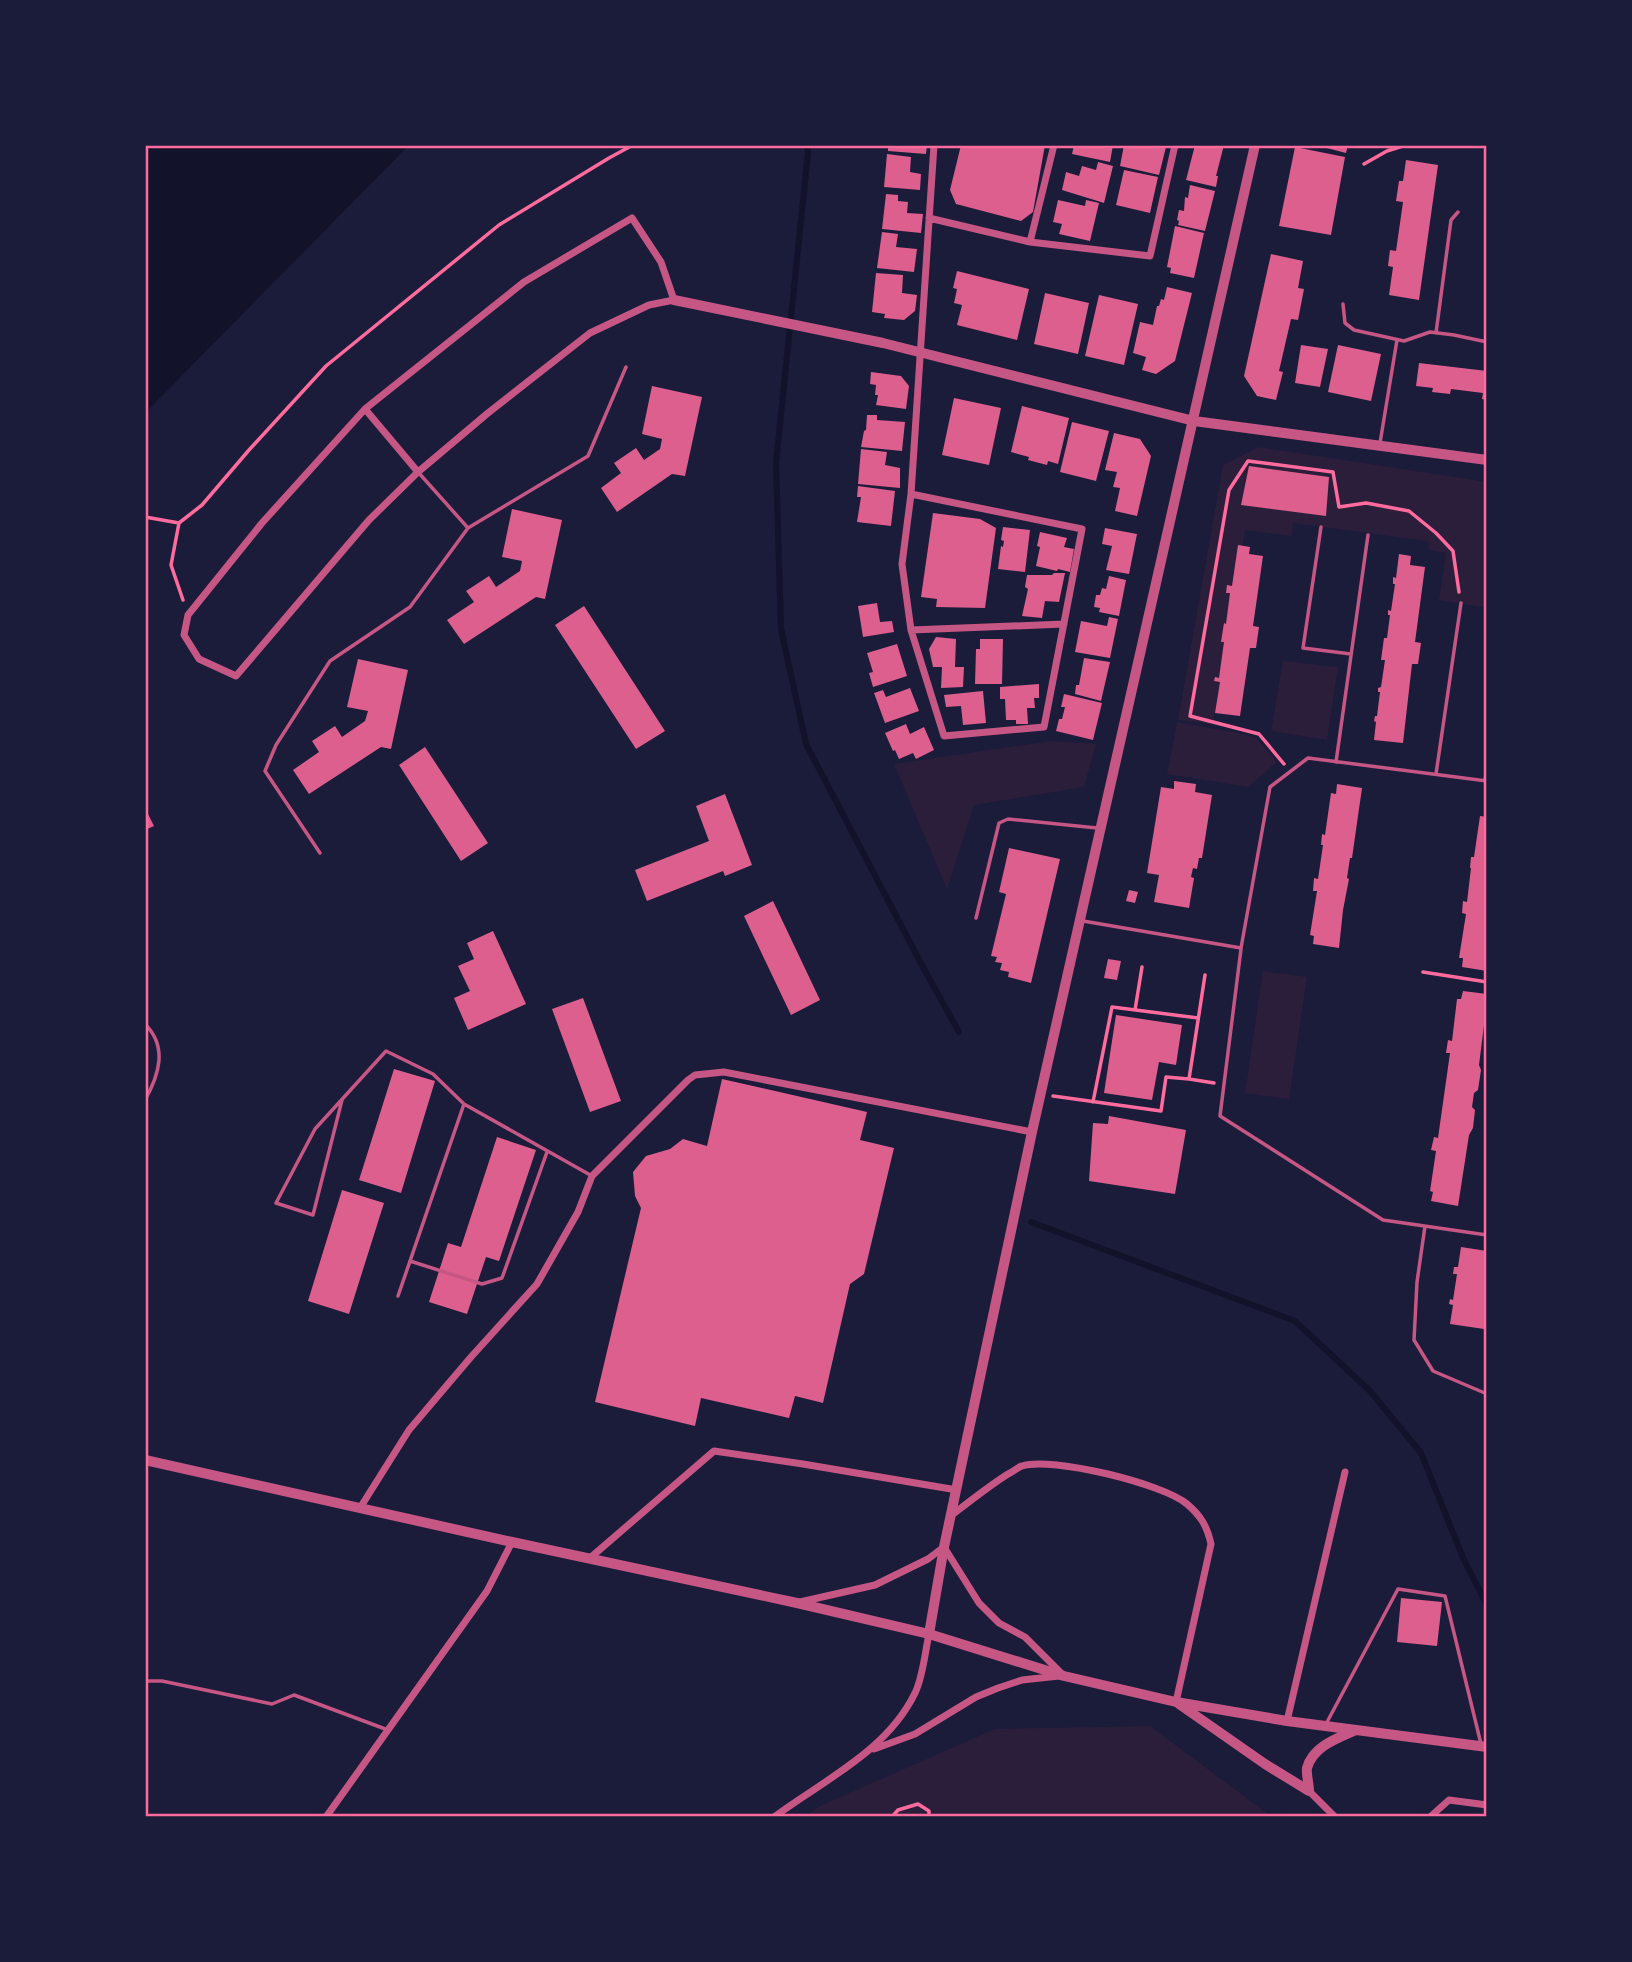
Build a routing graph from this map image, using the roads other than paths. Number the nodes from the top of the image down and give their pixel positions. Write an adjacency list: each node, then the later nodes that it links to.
1 (934, 145): 6 (street)
2 (1054, 145): 7 (street)
3 (1175, 145): 7 (street)
4 (1255, 145): 16 (street)
5 (1458, 212): 10 (lane)
6 (929, 218): 7 (street); 13 (street)
7 (1030, 242)
8 (674, 300): 13 (street); 15 (street); 19 (street)
9 (1343, 304): 11 (lane)
10 (1436, 333): 11 (lane); 12 (lane)
11 (1397, 340): 17 (lane)
12 (1487, 342)
13 (919, 352): 16 (street); 20 (street)
14 (626, 367): 22 (lane)
15 (365, 409): 19 (street); 19 (street)
16 (1194, 421): 17 (street); 32 (street)
17 (1379, 445): 18 (street)
18 (1487, 460)
19 (418, 472): 22 (lane)
20 (911, 494): 25 (street); 26 (street)
21 (1321, 527): 27 (lane)
22 (468, 528): 33 (lane)
23 (1368, 535): 27 (lane)
24 (1461, 603): 30 (lane)
25 (1064, 624): 26 (street); 26 (street)
26 (911, 630)
27 (1352, 654): 28 (lane)
28 (1336, 762): 30 (lane); 36 (lane)
29 (1487, 767): 31 (lane)
30 (1436, 775): 31 (lane)
31 (1486, 781)
32 (1101, 829): 34 (lane); 35 (street)
33 (320, 853)
34 (976, 918)
35 (1081, 920): 36 (lane); 41 (street)
36 (1241, 948): 44 (lane)
37 (145, 1024): 38 (lane)
38 (145, 1100)
39 (342, 1100): 39 (lane); 40 (lane)
40 (464, 1104): 42 (lane); 46 (lane)
41 (1032, 1132): 43 (street); 51 (street)
42 (547, 1152): 43 (lane); 46 (lane)
43 (592, 1176): 52 (street)
44 (1425, 1226): 45 (lane); 48 (lane)
45 (1487, 1235)
46 (410, 1261): 47 (lane)
47 (398, 1296)
48 (1487, 1394)
49 (145, 1460): 52 (street)
50 (1345, 1472): 62 (street)
51 (957, 1490): 53 (street); 56 (street)
52 (360, 1508): 54 (street)
53 (952, 1515): 55 (street); 61 (street)
54 (512, 1542): 56 (street); 64 (street)
55 (944, 1547): 57 (street); 58 (street); 59 (street)
56 (590, 1558): 57 (street)
57 (797, 1603): 58 (street)
58 (929, 1634): 59 (street); 67 (street)
59 (1064, 1676): 61 (street); 67 (street)
60 (145, 1681): 64 (lane)
61 (1176, 1702): 62 (street); 68 (street)
62 (1287, 1721): 63 (street)
63 (1324, 1726): 65 (street); 66 (lane)
64 (388, 1730): 70 (street)
65 (1357, 1730): 66 (street); 68 (street)
66 (1484, 1746)
67 (870, 1750): 71 (street)
68 (1309, 1791): 72 (street)
69 (1487, 1805): 73 (street)
70 (326, 1817)
71 (774, 1817)
72 (1335, 1817)
73 (1430, 1817)

